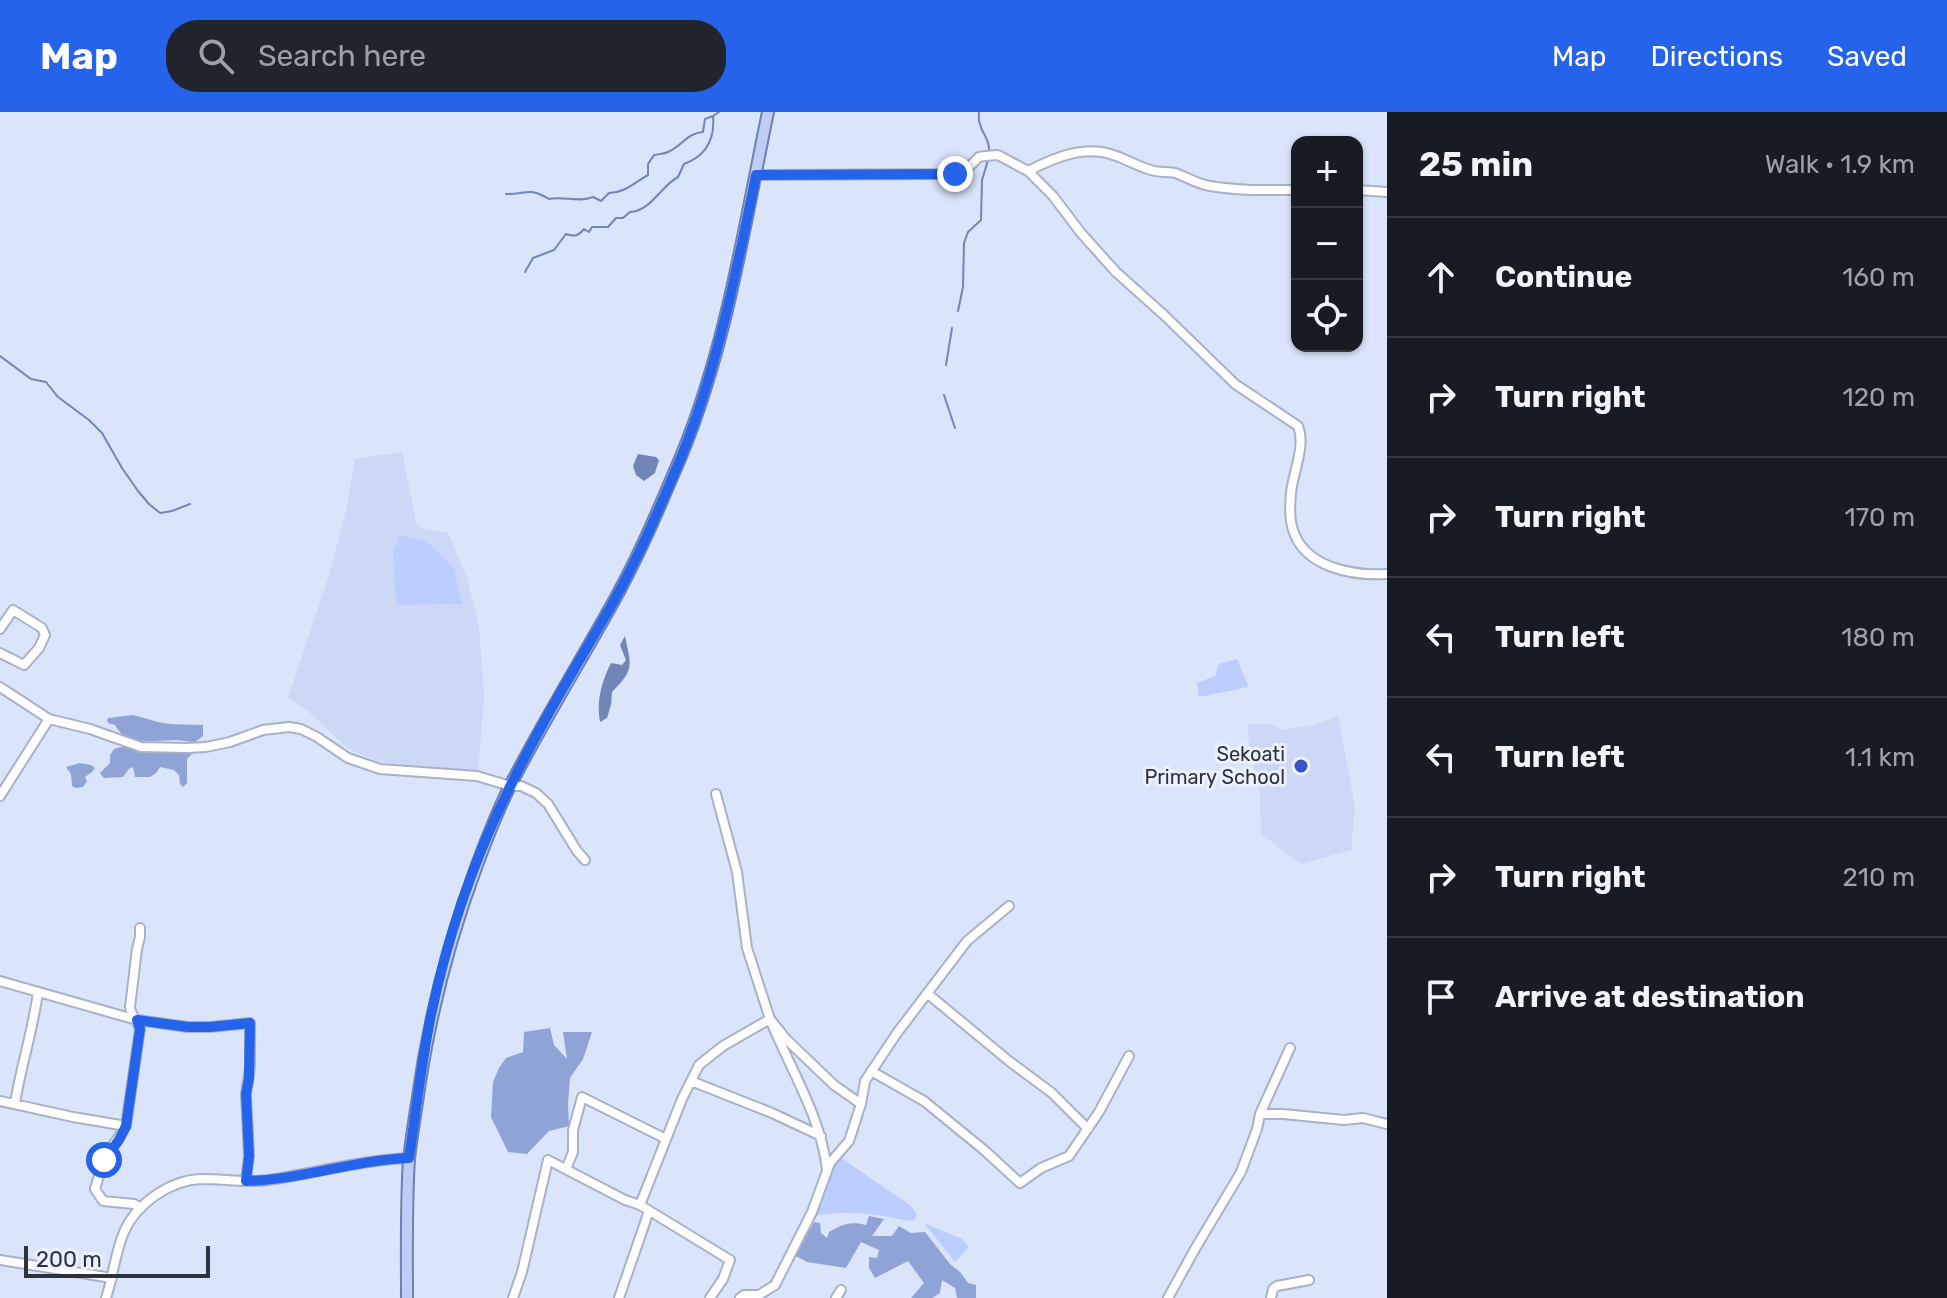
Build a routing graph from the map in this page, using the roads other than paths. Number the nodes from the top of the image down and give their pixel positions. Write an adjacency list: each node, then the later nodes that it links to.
1 (768, 112): 3 (main road)
2 (1028, 171): 3 (street); 4 (street); 7 (street)
3 (756, 175): 12 (main road)
4 (1291, 190)
5 (1363, 190): 6 (street)
6 (1387, 192)
7 (1387, 574)
8 (0, 629): 9 (street)
9 (0, 653)
10 (0, 687): 11 (street)
11 (49, 719): 12 (street); 14 (street)
12 (510, 786): 15 (street); 36 (main road)
13 (716, 794): 21 (street)
14 (0, 796)
15 (585, 860)
16 (1009, 906): 20 (street)
17 (140, 928): 22 (street)
18 (0, 981): 19 (street)
19 (38, 992): 22 (street); 28 (street)
20 (928, 994): 25 (street); 33 (street)
21 (770, 1019): 26 (street); 29 (street); 34 (street)
22 (137, 1020): 32 (street); 39 (street)
23 (1290, 1048): 30 (street)
24 (1129, 1056): 33 (street)
25 (871, 1071): 29 (street); 33 (street)
26 (691, 1081): 34 (street); 35 (street)
27 (0, 1101): 28 (street)
28 (15, 1103): 32 (street)
29 (861, 1104): 38 (street)
30 (1260, 1114): 31 (street); 52 (street)
31 (1387, 1124)
32 (126, 1126): 41 (street)
33 (1088, 1129)
34 (821, 1136): 38 (street)
35 (666, 1139): 37 (street); 40 (street)
36 (409, 1158): 39 (street); 47 (main road)
37 (566, 1169): 40 (street); 48 (street)
38 (827, 1170): 51 (street)
39 (246, 1181): 41 (street)
40 (640, 1205): 42 (street)
41 (141, 1208): 44 (street)
42 (649, 1211): 49 (street); 50 (street)
43 (0, 1260): 44 (street)
44 (112, 1278): 46 (street)
45 (1309, 1280): 53 (street)
46 (106, 1298)
47 (407, 1298)
48 (513, 1298)
49 (619, 1298)
50 (710, 1298)
51 (740, 1298)
52 (1168, 1298)
53 (1271, 1298)

